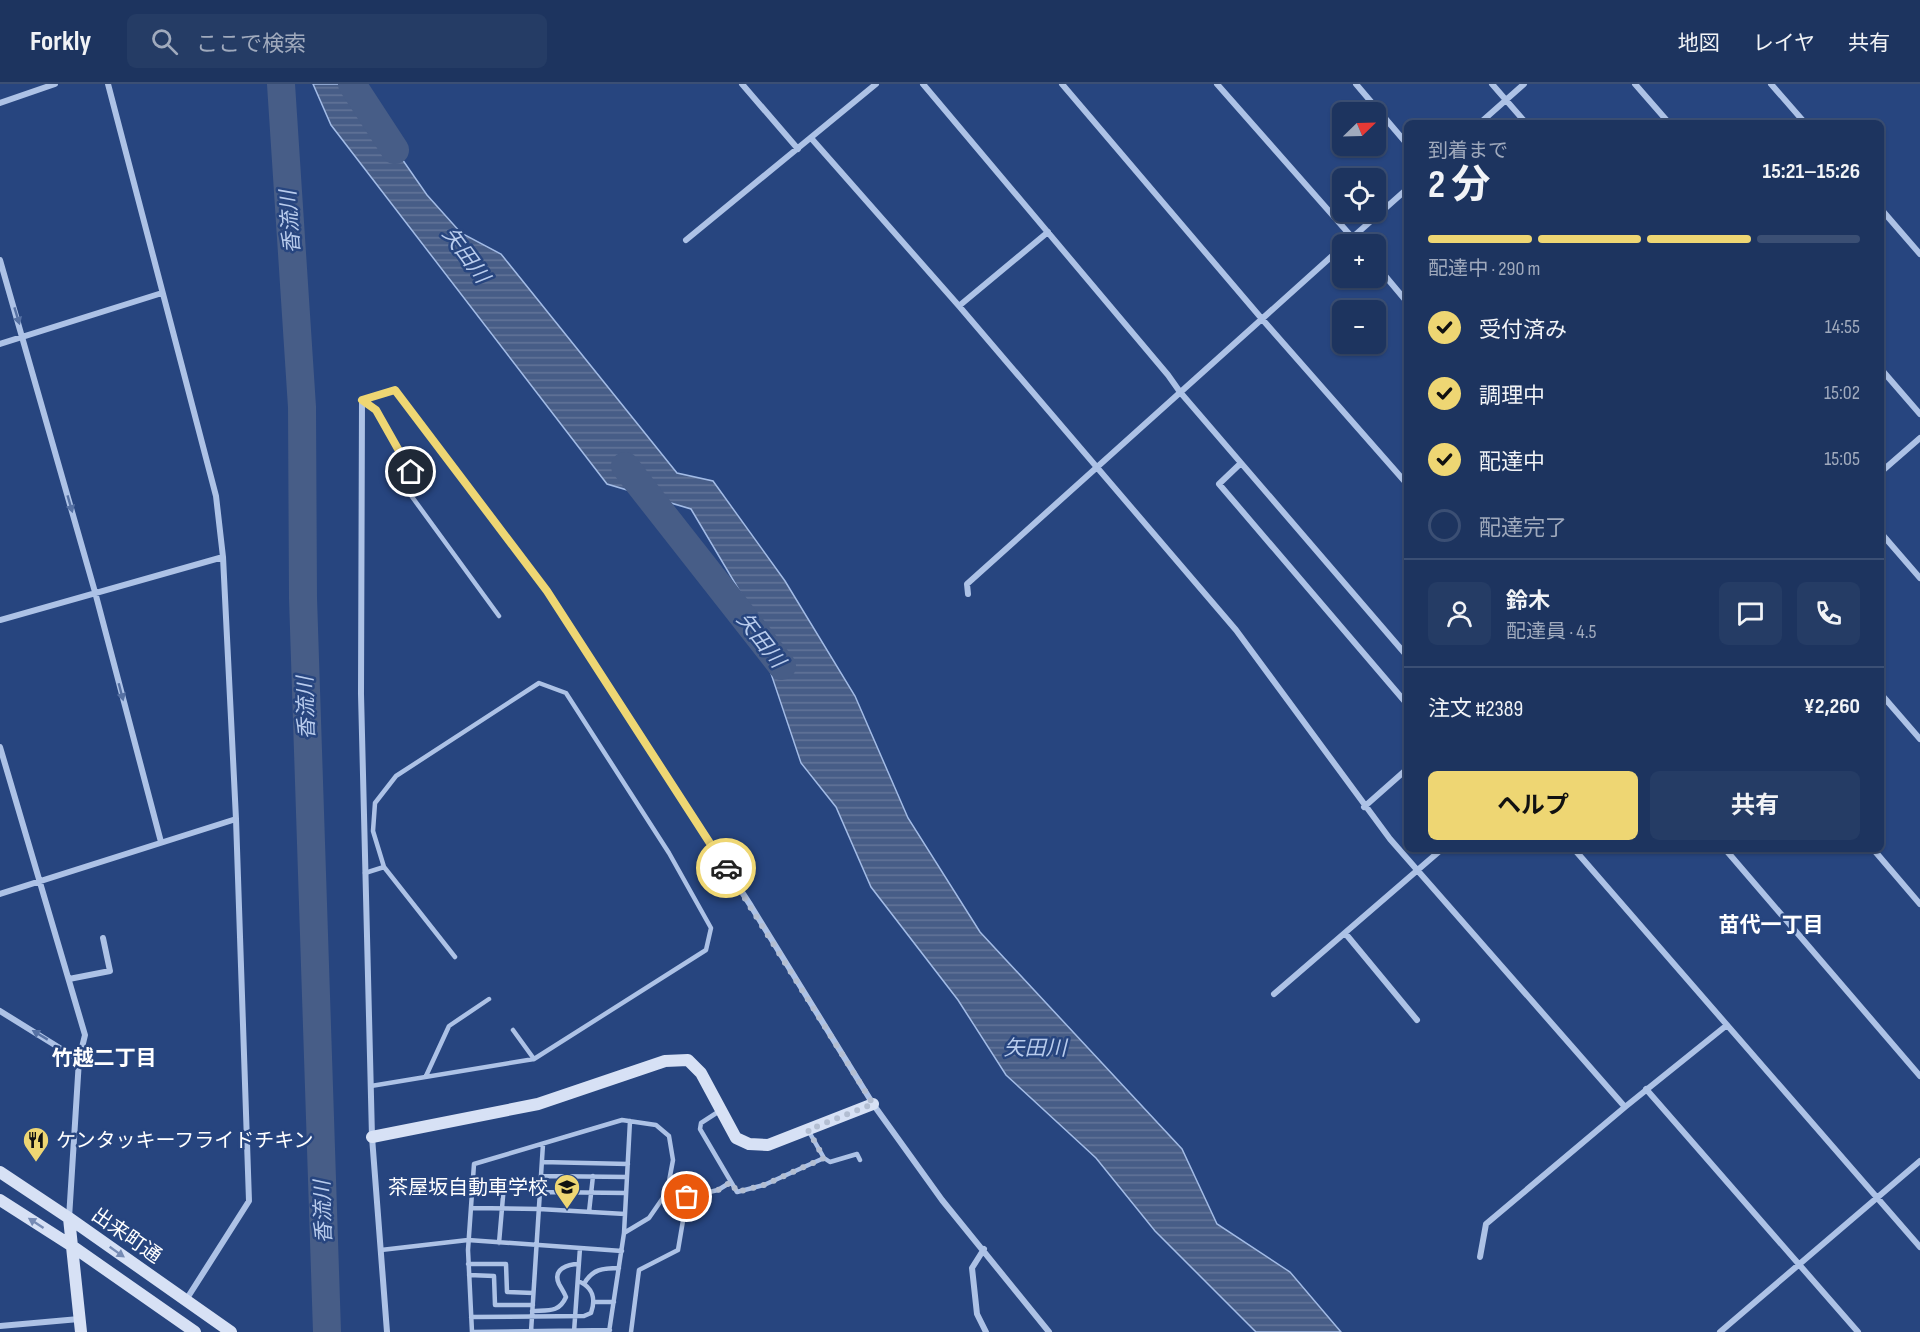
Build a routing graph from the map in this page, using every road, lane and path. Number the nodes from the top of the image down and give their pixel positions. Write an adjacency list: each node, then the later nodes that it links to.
1 (55, 84): 14 (street)
2 (108, 84): 32 (street)
3 (742, 84): 21 (street)
4 (876, 84): 19 (street)
5 (923, 84): 24 (street)
6 (1062, 84): 35 (street)
7 (1217, 84): 25 (street)
8 (1356, 84): 20 (street)
9 (1492, 84): 13 (street)
10 (1524, 84): 13 (street)
11 (1635, 84): 17 (street)
12 (1771, 84): 18 (street)
13 (1506, 100): 15 (street); 16 (street)
14 (0, 103)
15 (1483, 120)
16 (1523, 120)
17 (1666, 120)
18 (1802, 120)
19 (811, 138): 21 (street); 34 (street)
20 (1404, 140)
21 (798, 149): 27 (street)
22 (1404, 192): 26 (street)
23 (1884, 212): 28 (street)
24 (1048, 232): 34 (street); 39 (street)
25 (1348, 234)
26 (1356, 234)
27 (686, 240)
28 (1920, 254)
29 (1332, 257): 35 (street)
30 (0, 260): 36 (street, one-way to 36)
31 (1386, 277): 33 (street)
32 (162, 293): 36 (street); 48 (street)
33 (1404, 298)
34 (958, 306): 44 (street)
35 (1262, 319): 39 (street); 46 (street)
36 (23, 337): 37 (street); 50 (street, one-way to 50)
37 (0, 344)
38 (1884, 372): 41 (street)
39 (1180, 392): 43 (street); 44 (street)
40 (362, 400): 52 (lane); 69 (street); 89 (street)
41 (1920, 414)
42 (1920, 438): 45 (street)
43 (1241, 463): 54 (street); 56 (street)
44 (1096, 468): 51 (street); 60 (street)
45 (1884, 469)
46 (1404, 481)
47 (1884, 536): 49 (street)
48 (223, 557): 50 (street); 61 (street)
49 (1920, 578)
50 (95, 592): 53 (street); 62 (street, one-way to 62)
51 (968, 594)
52 (499, 616)
53 (0, 620)
54 (1404, 653)
55 (1884, 697): 57 (street)
56 (1404, 700)
57 (1920, 739)
58 (0, 747): 70 (street)
59 (1404, 773): 60 (street)
60 (1364, 807): 68 (street)
61 (236, 819): 62 (street); 141 (street)
62 (161, 842): 70 (street)
63 (1438, 852): 68 (street)
64 (1577, 852): 81 (street)
65 (1728, 852): 85 (street)
66 (1876, 852): 72 (street)
67 (384, 867): 69 (lane); 75 (lane); 83 (lane)
68 (1417, 870): 73 (street); 90 (street)
69 (365, 873): 87 (street)
70 (40, 880): 71 (street); 76 (street)
71 (0, 894)
72 (1920, 904)
73 (1345, 933): 77 (street); 80 (street)
74 (103, 938): 76 (street)
75 (455, 957)
76 (69, 979): 84 (street)
77 (1274, 994)
78 (489, 999): 86 (lane)
79 (0, 1011): 84 (street, one-way to 79)
80 (1417, 1020)
81 (1727, 1025): 88 (street); 112 (street)
82 (513, 1030): 83 (lane)
83 (534, 1059): 86 (lane)
84 (79, 1060): 119 (street)
85 (1920, 1076)
86 (426, 1077): 87 (lane)
87 (371, 1086): 94 (street)
88 (1646, 1089): 90 (street); 131 (street)
89 (873, 1104): 93 (street); 127 (street)
90 (1625, 1107): 130 (street)
91 (721, 1110): 93 (street); 94 (street); 105 (lane)
92 (630, 1121): 95 (lane); 100 (lane); 120 (lane)
93 (808, 1130): 96 (lane)
94 (372, 1137): 128 (street)
95 (543, 1144): 99 (lane); 106 (lane)
96 (824, 1158): 97 (lane); 105 (lane)
97 (860, 1160)
98 (1920, 1161): 112 (street)
99 (542, 1162): 100 (lane); 102 (lane)
100 (628, 1164): 104 (lane)
101 (0, 1172): 119 (street, 出来町通)
102 (541, 1176): 103 (lane); 108 (lane)
103 (593, 1176): 104 (lane); 110 (lane)
104 (627, 1177): 111 (lane)
105 (731, 1182): 158 (lane)
106 (472, 1185): 107 (lane); 114 (lane)
107 (504, 1185): 108 (lane); 116 (lane)
108 (540, 1185): 109 (lane)
109 (540, 1192): 110 (lane); 115 (lane)
110 (591, 1192): 111 (lane); 117 (lane)
111 (626, 1193): 118 (lane)
112 (1877, 1196): 125 (street); 131 (street)
113 (0, 1200): 123 (street, 出来町通, one-way to 113)
114 (471, 1208): 116 (lane); 121 (lane)
115 (539, 1209): 116 (lane); 117 (lane); 124 (lane)
116 (502, 1210): 122 (lane)
117 (589, 1212): 118 (lane)
118 (625, 1214): 120 (lane)
119 (69, 1218): 123 (street); 141 (street, 出来町通, one-way to 141)
120 (624, 1233): 129 (lane)
121 (468, 1240): 122 (lane); 128 (lane); 132 (lane)
122 (499, 1243): 124 (lane)
123 (72, 1246): 148 (street); 153 (street, 出来町通)
124 (536, 1246): 126 (lane); 138 (lane)
125 (1920, 1247)
126 (580, 1248): 129 (lane); 133 (lane)
127 (984, 1249): 159 (street); 160 (street)
128 (381, 1250): 155 (street)
129 (622, 1251): 134 (lane)
130 (1480, 1257)
131 (1799, 1263): 161 (street); 162 (street)
132 (468, 1264): 135 (lane); 138 (lane)
133 (579, 1264): 136 (lane); 139 (lane)
134 (619, 1268): 137 (lane); 143 (lane)
135 (469, 1275): 144 (lane); 145 (lane)
136 (578, 1281): 137 (lane); 140 (lane)
137 (584, 1284): 142 (lane)
138 (533, 1293): 144 (lane)
139 (566, 1297): 140 (lane); 144 (lane)
140 (577, 1298): 146 (lane)
141 (186, 1300): 154 (street, 出来町通)
142 (594, 1302): 143 (lane); 146 (lane)
143 (614, 1302): 151 (lane)
144 (532, 1308): 147 (lane)
145 (471, 1317): 147 (lane); 156 (lane)
146 (575, 1317): 147 (lane); 150 (lane)
147 (532, 1318): 157 (lane)
148 (78, 1319): 149 (street); 152 (street)
149 (0, 1326)
150 (574, 1331): 151 (lane); 157 (lane)
151 (609, 1331)
152 (81, 1332)
153 (195, 1332)
154 (231, 1332)
155 (387, 1332)
156 (472, 1332): 157 (lane)
157 (531, 1332)
158 (631, 1332)
159 (986, 1332)
160 (1049, 1332)
161 (1720, 1332)
162 (1858, 1332)

